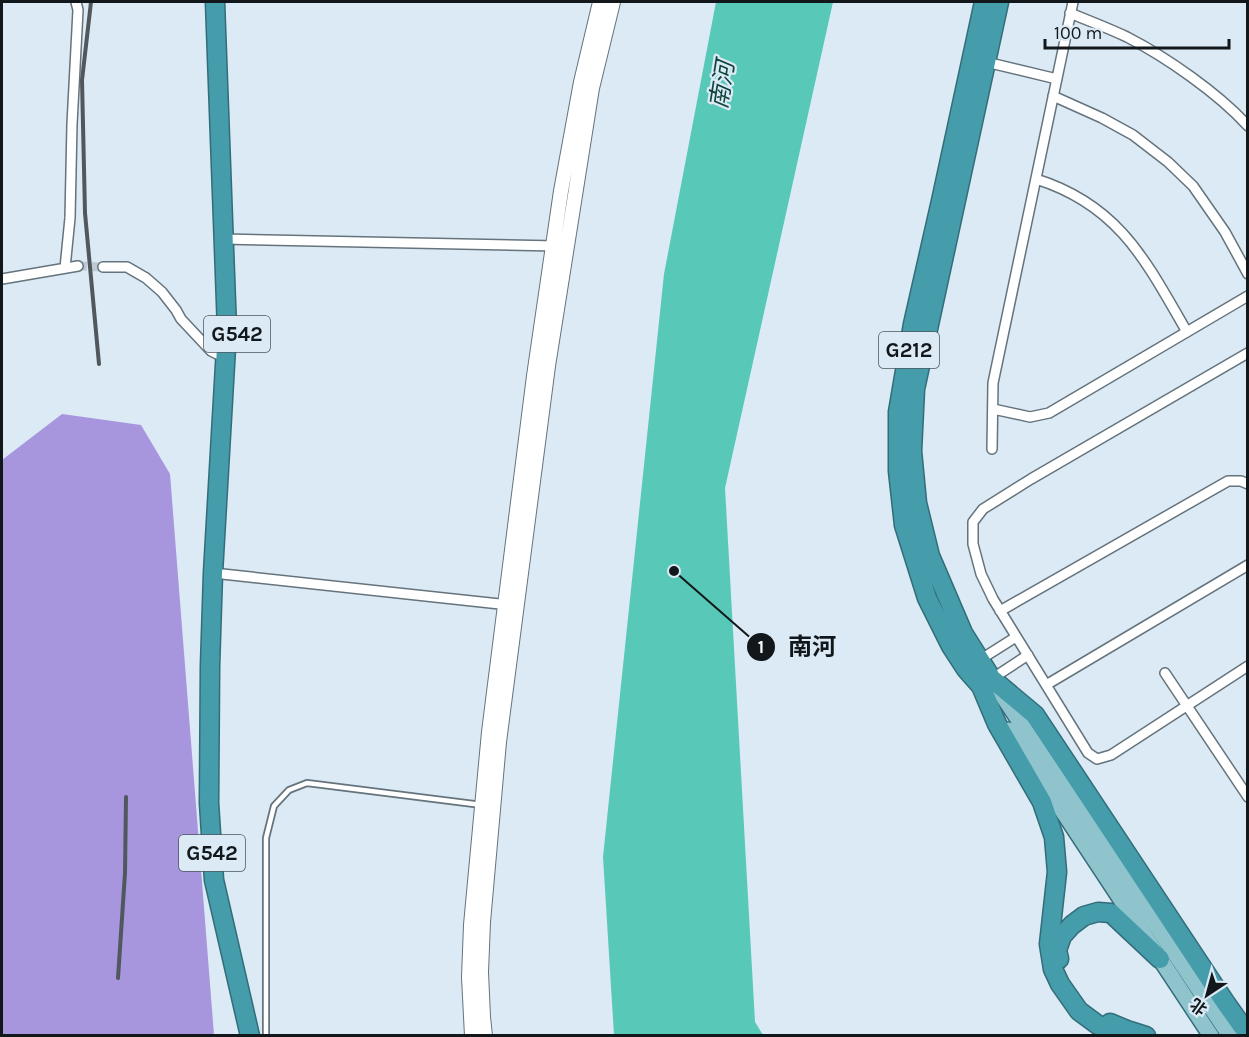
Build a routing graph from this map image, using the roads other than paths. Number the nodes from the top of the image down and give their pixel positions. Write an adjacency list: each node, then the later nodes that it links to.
1 (76, 2): 20 (street)
2 (215, 2): 15 (highway, G542)
3 (227, 2): 15 (highway, G542)
4 (600, 2): 16 (street)
5 (613, 2): 17 (street)
6 (984, 2): 36 (highway, G212)
7 (999, 2): 10 (highway, G212)
8 (1073, 2): 9 (street)
9 (1070, 14): 11 (street); 13 (street)
10 (986, 62): 11 (street); 36 (highway, G212)
11 (1057, 79): 12 (street)
12 (1053, 96): 14 (street); 21 (street)
13 (1248, 126)
14 (1036, 179): 24 (street); 27 (street)
15 (229, 239): 16 (street); 26 (highway, G542); 31 (highway, G542)
16 (553, 246): 17 (street); 32 (street)
17 (567, 246): 32 (street)
18 (78, 266): 20 (street)
19 (103, 267): 26 (street)
20 (65, 268): 22 (street)
21 (1248, 274)
22 (2, 279)
23 (1248, 296): 24 (street)
24 (1187, 332): 27 (street)
25 (1248, 353): 33 (street)
26 (225, 358): 31 (highway, G542)
27 (993, 409): 28 (street)
28 (992, 449)
29 (1248, 484): 33 (street)
30 (1248, 565): 40 (street)
31 (219, 574): 32 (street); 46 (highway, G542)
32 (511, 605): 43 (street)
33 (1000, 611): 34 (street)
34 (1016, 637): 35 (street); 36 (street)
35 (1028, 656): 39 (street); 40 (street)
36 (973, 664): 39 (highway, G212)
37 (1248, 666): 41 (street)
38 (1165, 673): 41 (street)
39 (986, 683): 44 (main road); 45 (highway); 50 (highway)
40 (1046, 685): 41 (street)
41 (1187, 705): 42 (street)
42 (1248, 797)
43 (488, 805): 47 (lane); 48 (street); 49 (street)
44 (1167, 956): 51 (highway); 52 (main road); 53 (main road)
45 (1248, 1030)
46 (250, 1035)
47 (266, 1035)
48 (472, 1035)
49 (485, 1035)
50 (1121, 1035)
51 (1146, 1035)
52 (1211, 1035)
53 (1230, 1035)

